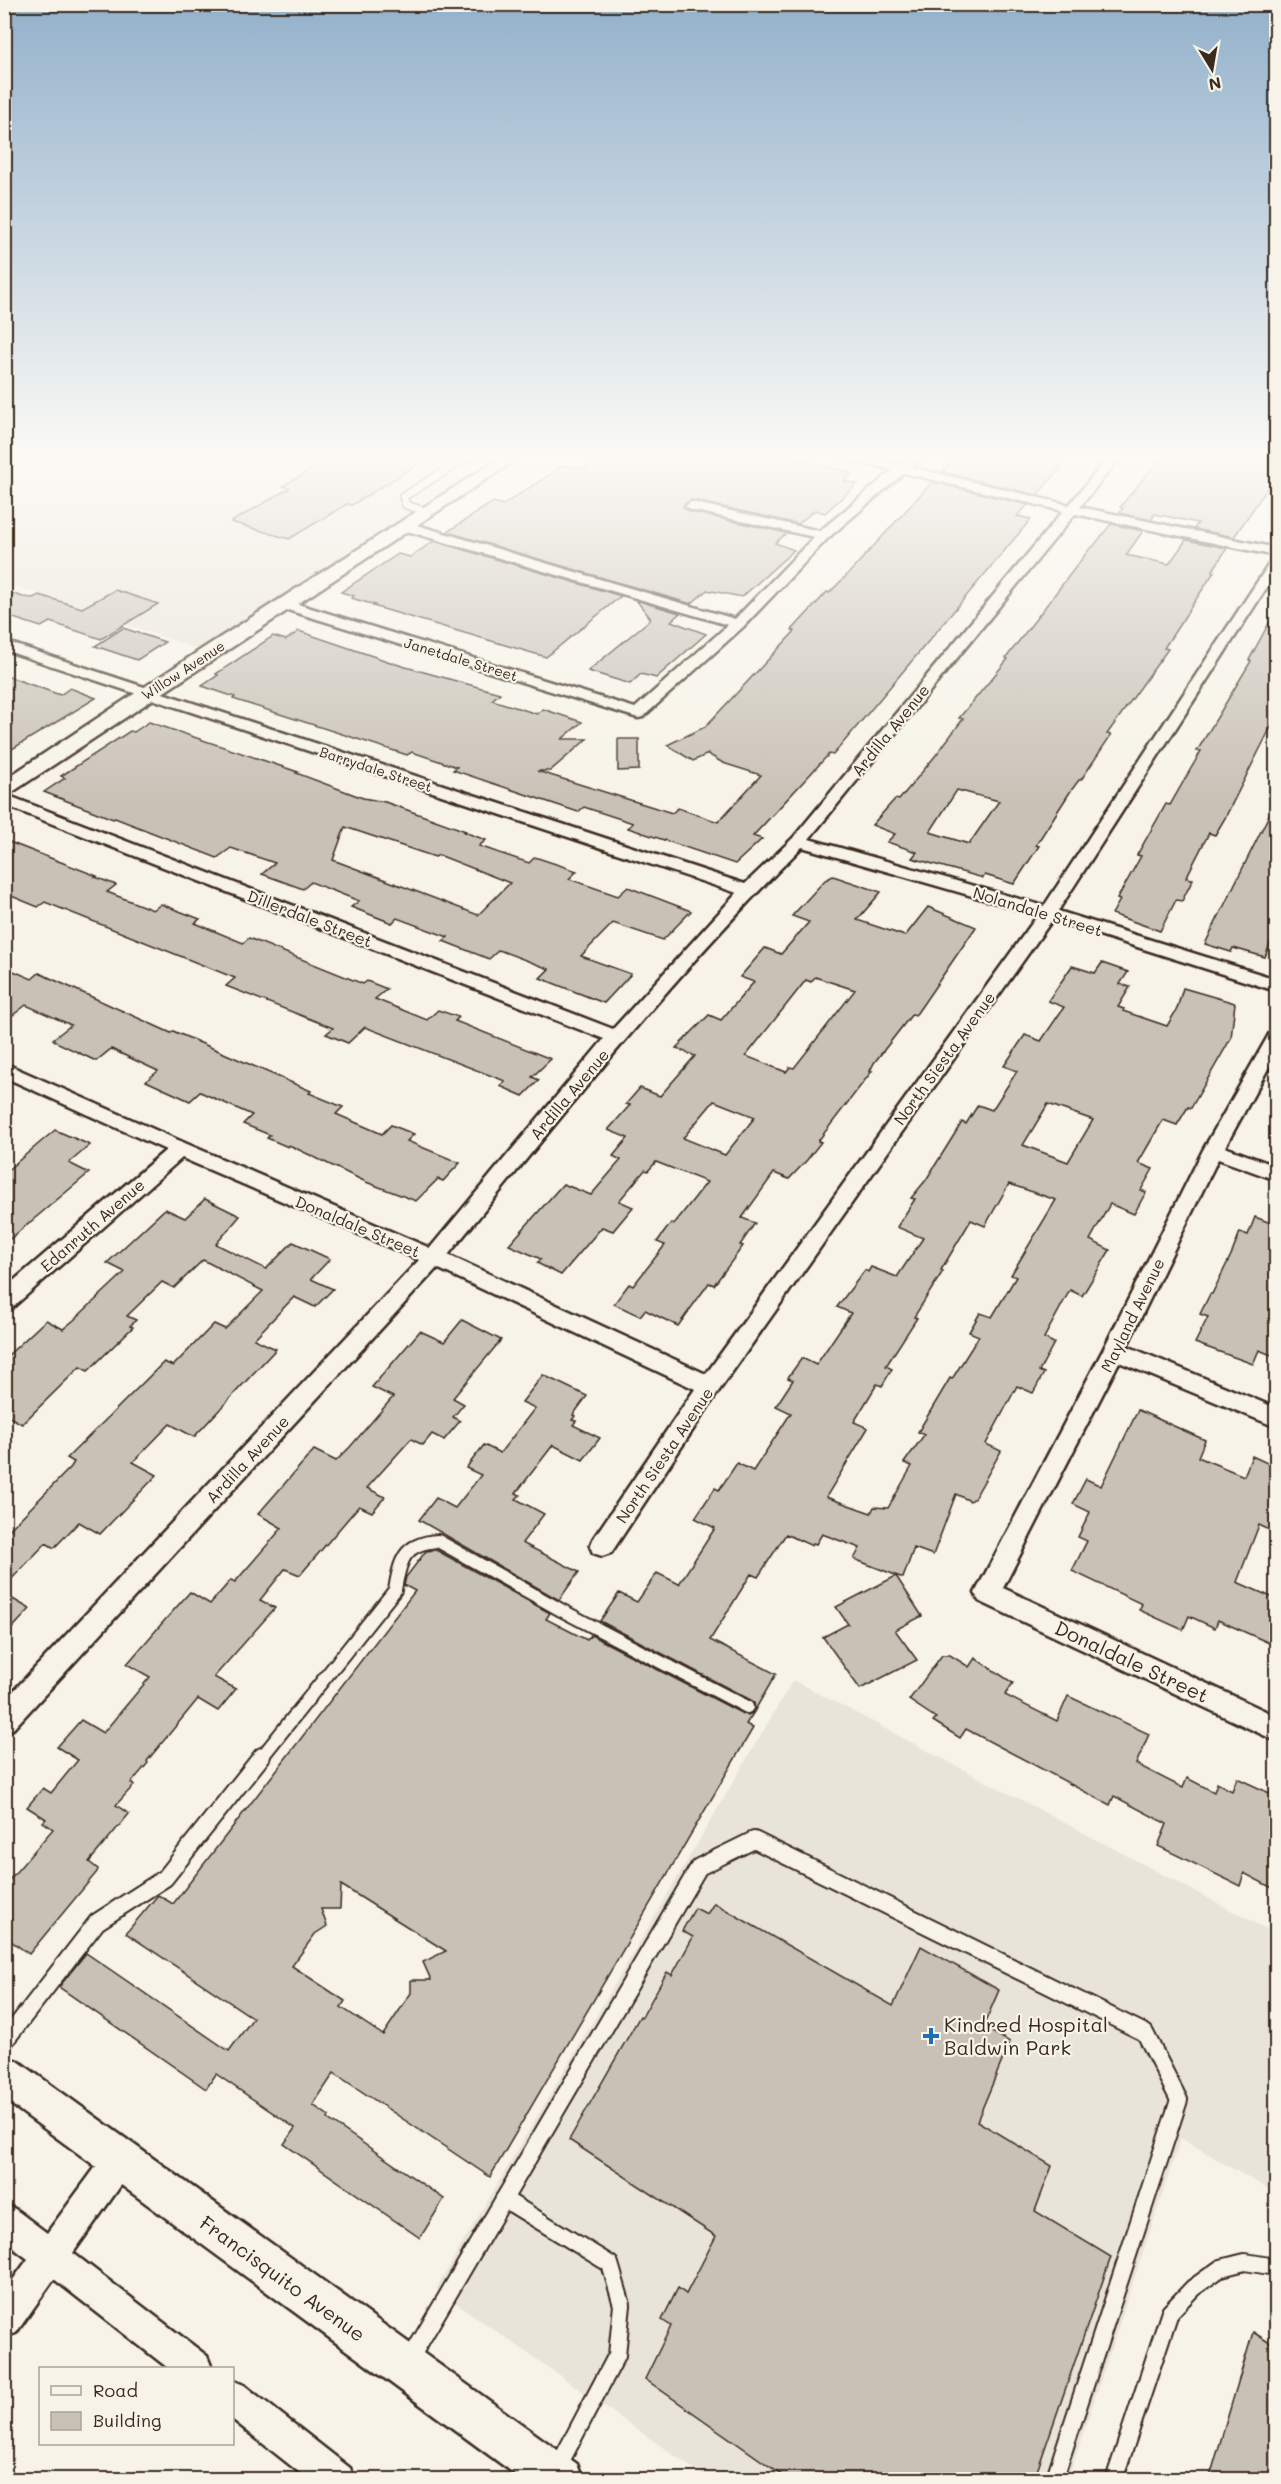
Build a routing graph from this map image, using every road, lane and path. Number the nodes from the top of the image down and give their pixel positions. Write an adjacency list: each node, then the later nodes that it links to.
1 (335, 571): 6 (street, Willow Avenue)
2 (558, 571): 7 (street)
3 (789, 571): 7 (street)
4 (1020, 571): 12 (street, Ardilla Avenue)
5 (1271, 571): 14 (street, North Siesta Avenue)
6 (284, 604): 7 (street, Janetdale Street); 9 (street, Willow Avenue)
7 (738, 624)
8 (4, 645): 9 (street, Barrydale Street)
9 (147, 694): 10 (street, Willow Avenue); 13 (street, Barrydale Street)
10 (4, 789)
11 (4, 799): 16 (street, Dillerdale Street)
12 (800, 841): 13 (street, Ardilla Avenue); 14 (street, Nolandale Street)
13 (748, 891): 16 (street, Ardilla Avenue)
14 (1048, 913): 15 (street, Nolandale Street); 25 (street, North Siesta Avenue)
15 (1276, 985)
16 (616, 1037): 22 (street, Ardilla Avenue)
17 (1276, 1038): 20 (street, Mayland Avenue)
18 (4, 1069): 19 (street, Donaldale Street)
19 (180, 1149): 22 (street, Donaldale Street); 23 (street, Edanruth Avenue)
20 (1213, 1150): 21 (street); 24 (street, Mayland Avenue)
21 (1276, 1173)
22 (434, 1258): 25 (street, Donaldale Street); 30 (street, Ardilla Avenue)
23 (4, 1302)
24 (1114, 1350): 26 (street); 28 (street, Mayland Avenue)
25 (710, 1386): 27 (street, North Siesta Avenue)
26 (1276, 1418)
27 (603, 1546)
28 (988, 1593): 31 (street, Donaldale Street)
29 (747, 1707): 32 (lane)
30 (4, 1720)
31 (1276, 1730)
32 (4, 2042)
33 (4, 2075): 34 (street, Francisquito Avenue)
34 (120, 2160): 37 (street); 41 (street, Francisquito Avenue)
35 (504, 2199): 41 (lane); 43 (lane); 45 (lane)
36 (4, 2220): 37 (street)
37 (51, 2256): 39 (street); 40 (street)
38 (1276, 2266): 46 (lane)
39 (4, 2321)
40 (194, 2367)
41 (406, 2367): 43 (street, Francisquito Avenue)
42 (234, 2399): 44 (street)
43 (558, 2477)
44 (338, 2480)
45 (1054, 2480)
46 (1114, 2480)

